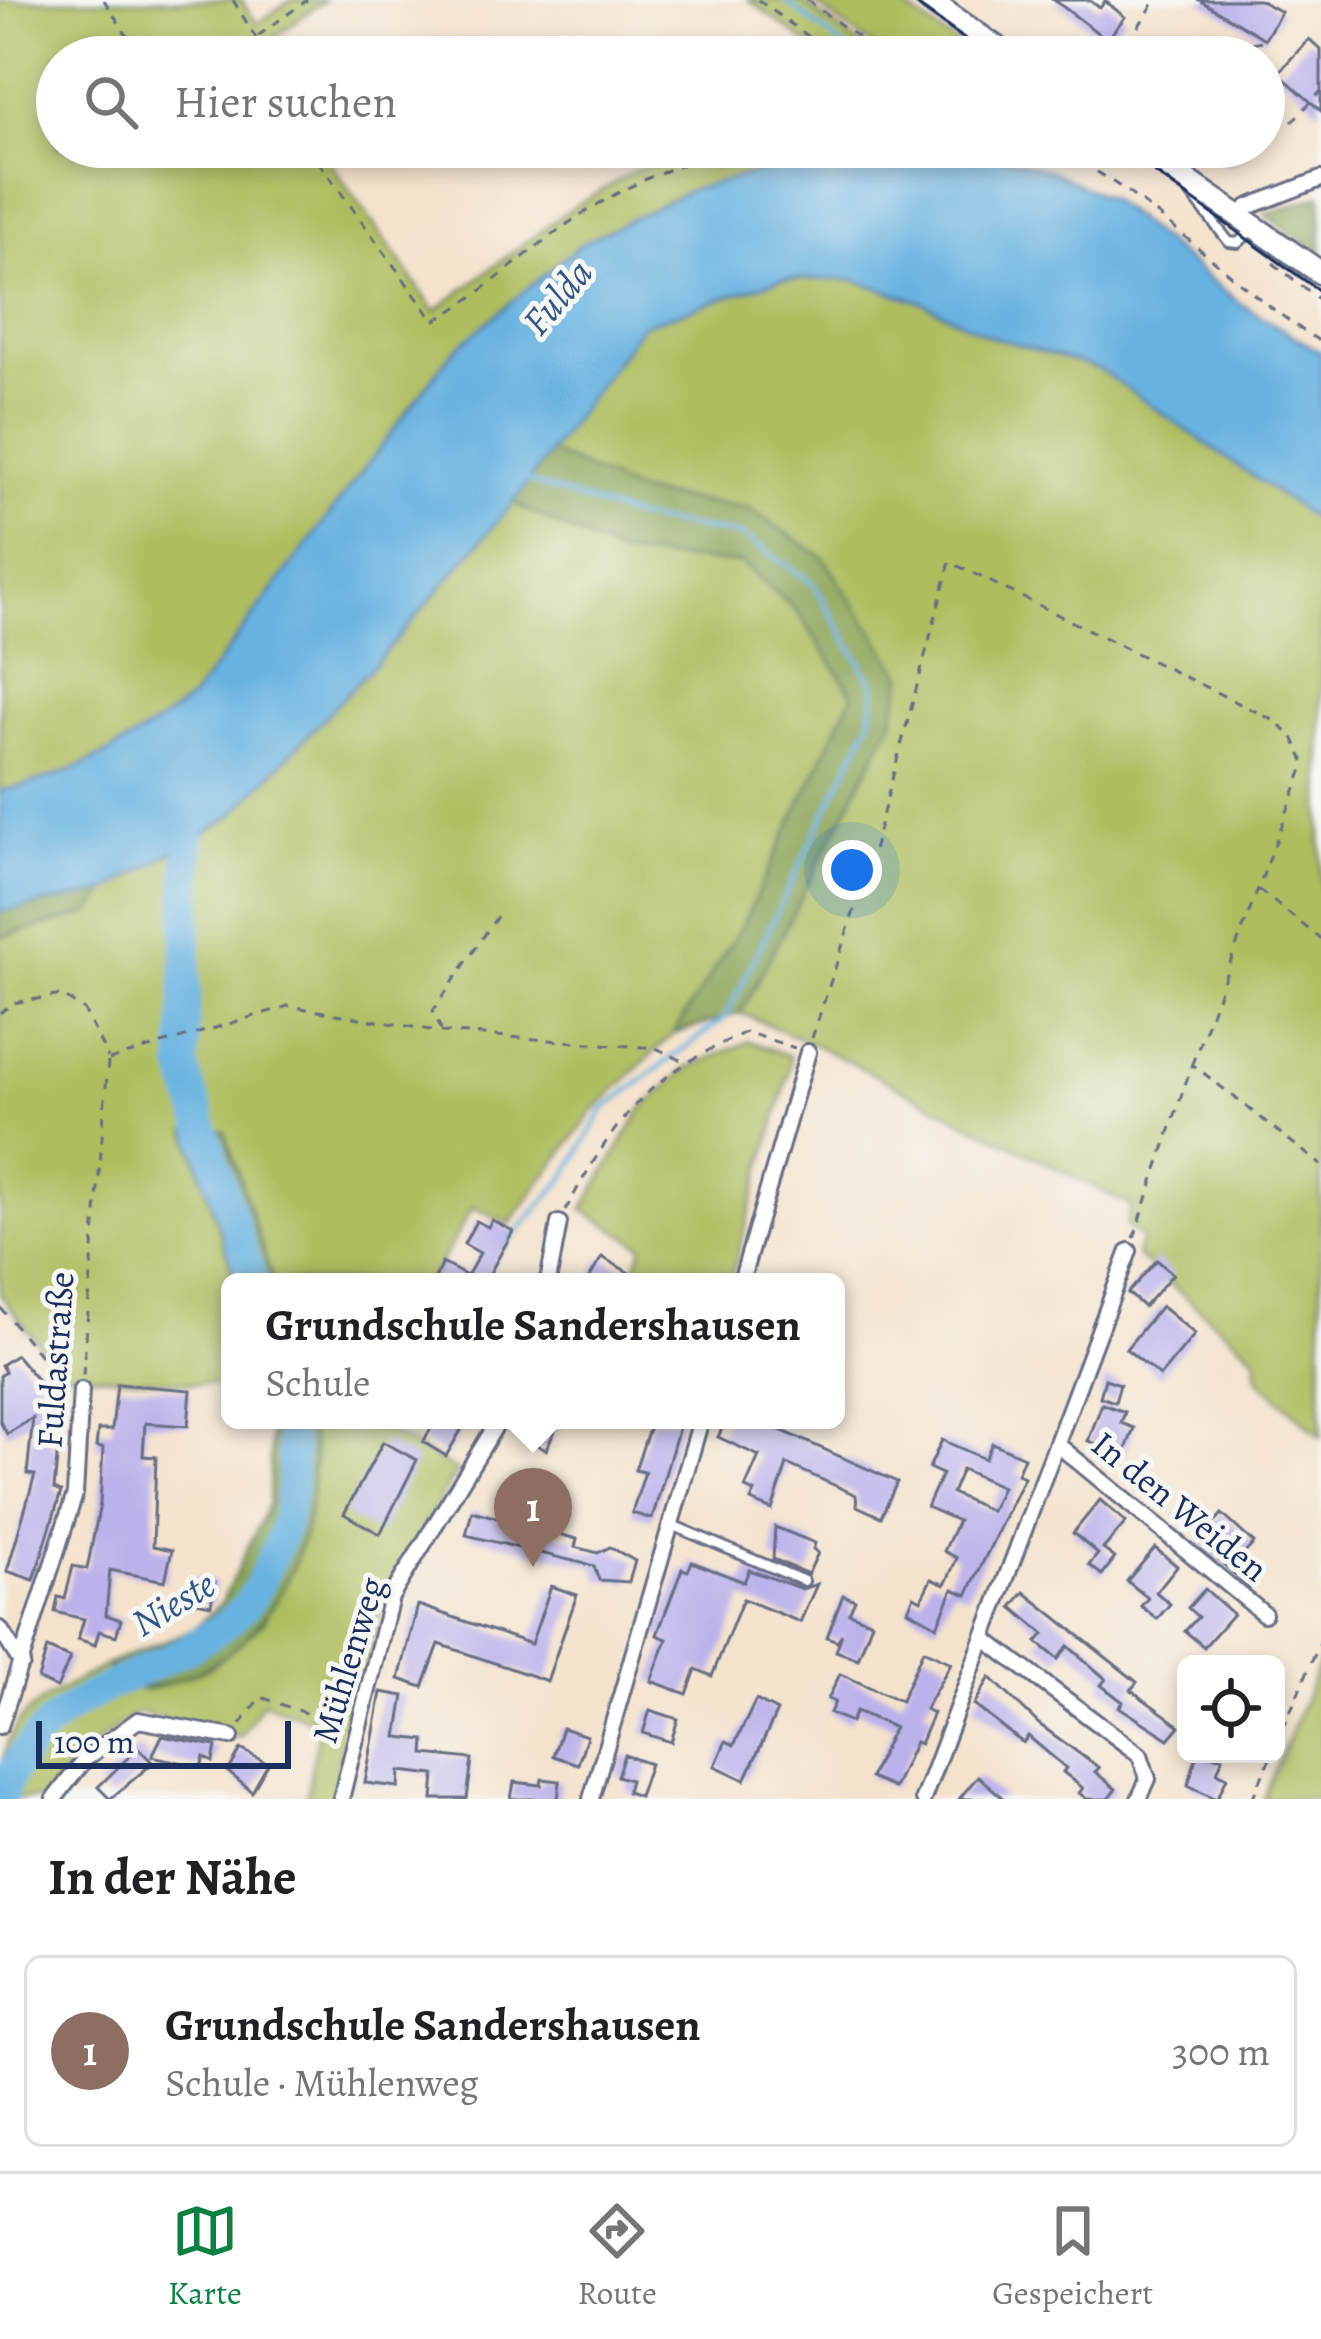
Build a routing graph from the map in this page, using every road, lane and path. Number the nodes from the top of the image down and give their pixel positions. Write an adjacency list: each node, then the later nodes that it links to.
1 (104, 0): 8 (path)
2 (233, 0): 9 (path)
3 (307, 0): 10 (path)
4 (758, 0): 11 (path)
5 (807, 0): 12 (path)
6 (929, 0): 13 (main road)
7 (1156, 0): 14 (path)
8 (127, 36)
9 (255, 36)
10 (259, 36)
11 (807, 36)
12 (856, 36)
13 (980, 36)
14 (1132, 36)
15 (1321, 91): 16 (path)
16 (1292, 122)
17 (323, 168): 18 (path)
18 (671, 168)
19 (1089, 168): 24 (path)
20 (1170, 168): 22 (main road)
21 (1321, 178): 22 (street)
22 (1248, 223): 23 (main road)
23 (1321, 273)
24 (1321, 342)
25 (1258, 889): 27 (path); 30 (path); 33 (path)
26 (500, 912): 29 (path)
27 (1321, 939)
28 (0, 1013): 31 (path)
29 (442, 1032): 31 (path); 32 (path)
30 (808, 1052): 32 (path); 38 (street)
31 (109, 1060): 40 (path, Fuldastraße)
32 (683, 1061): 35 (path)
33 (1192, 1064): 34 (path); 36 (path)
34 (1321, 1165)
35 (559, 1223): 37 (street)
36 (1130, 1251): 43 (street, In den Weiden)
37 (550, 1273)
38 (744, 1273)
39 (0, 1307): 40 (path)
40 (81, 1390): 50 (street, Fuldastraße)
41 (494, 1429): 51 (street, Mühlenweg)
42 (698, 1429): 44 (street)
43 (1058, 1445): 46 (street, In den Weiden); 48 (street, In den Weiden)
44 (671, 1525): 45 (lane); 60 (street)
45 (804, 1582)
46 (1264, 1614)
47 (0, 1629): 50 (street)
48 (985, 1639): 61 (street, In den Weiden); 62 (street)
49 (1321, 1640): 53 (path)
50 (22, 1664): 55 (street, Fuldastraße)
51 (369, 1682): 52 (path); 59 (street, Mühlenweg)
52 (327, 1721): 54 (path); 56 (path)
53 (1285, 1723)
54 (334, 1725)
55 (0, 1726)
56 (231, 1737): 58 (street)
57 (1268, 1763): 63 (path)
58 (54, 1799)
59 (341, 1799)
60 (591, 1799)
61 (922, 1799)
62 (1138, 1799)
63 (1252, 1799)

